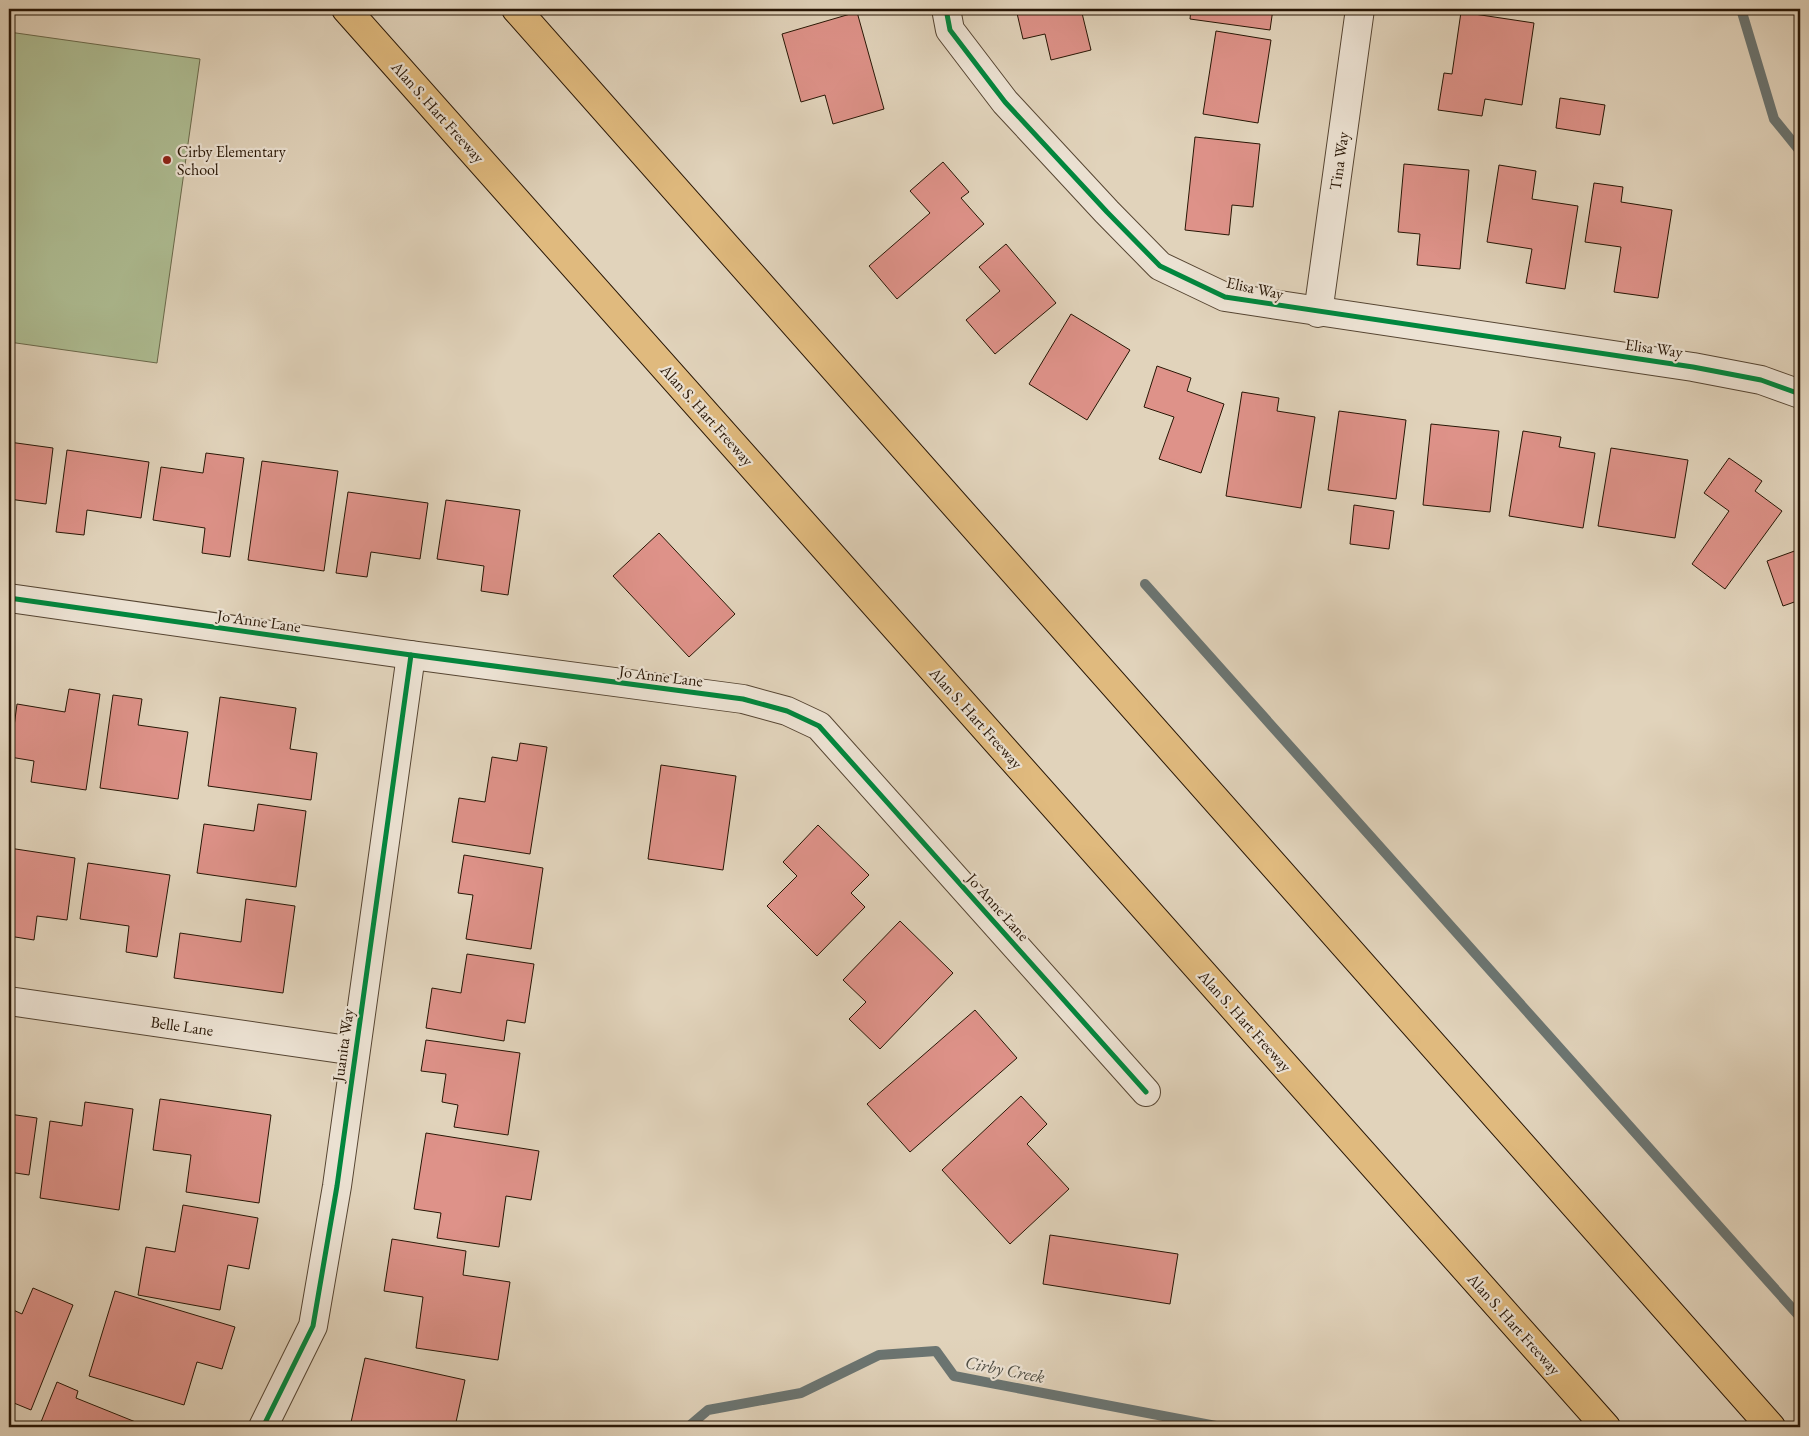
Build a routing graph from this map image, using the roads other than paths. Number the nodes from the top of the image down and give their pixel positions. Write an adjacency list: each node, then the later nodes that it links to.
1 (346, 9): 13 (highway, Alan S. Hart Freeway)
2 (516, 9): 14 (highway)
3 (946, 9): 5 (street, Elisa Way)
4 (1360, 9): 5 (street, Tina Way)
5 (1318, 312): 6 (street, Elisa Way)
6 (1800, 394)
7 (9, 598): 8 (street, Jo Anne Lane)
8 (410, 656): 10 (street, Juanita Way); 11 (street, Jo Anne Lane)
9 (9, 1001): 10 (street, Belle Lane)
10 (355, 1051): 12 (street, Juanita Way)
11 (1146, 1092)
12 (263, 1427)
13 (1606, 1427)
14 (1771, 1427)

